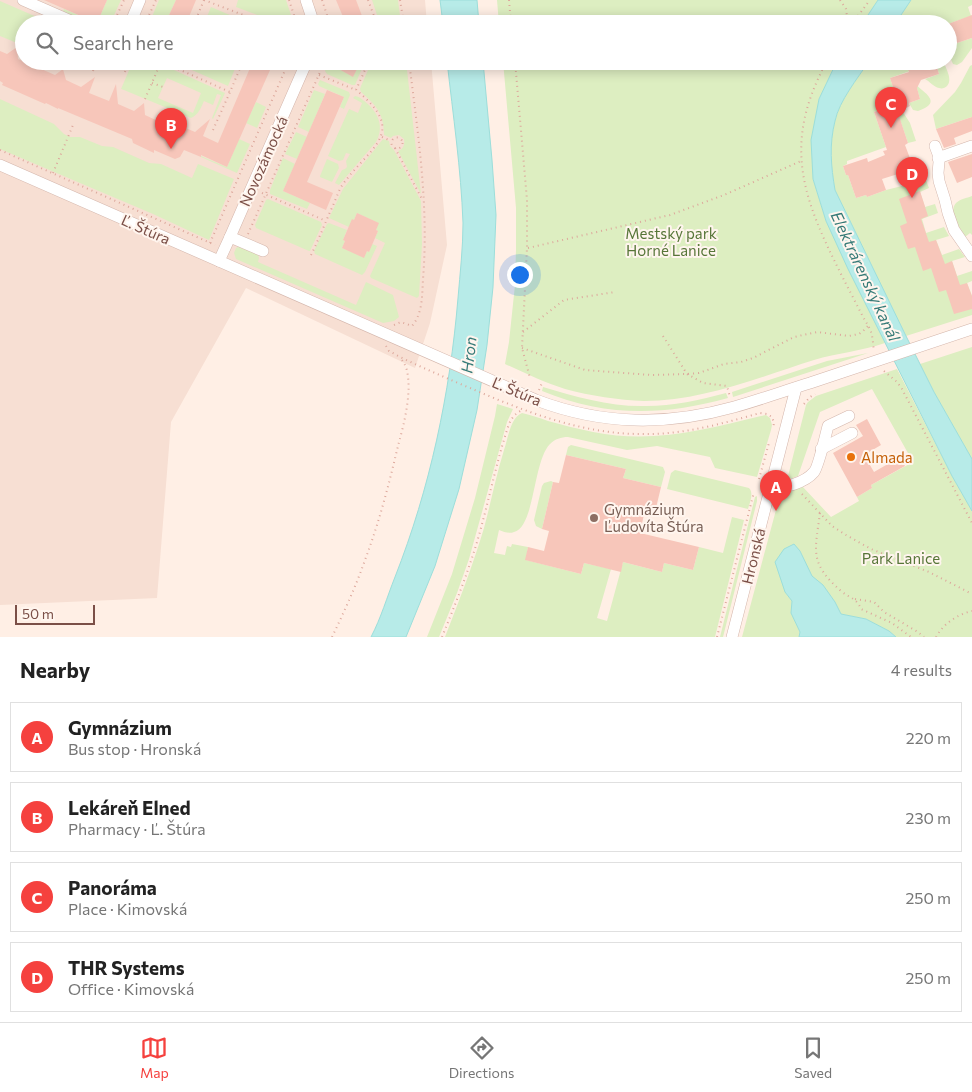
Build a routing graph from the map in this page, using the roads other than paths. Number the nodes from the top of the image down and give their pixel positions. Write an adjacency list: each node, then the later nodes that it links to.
1 (23, 0): 4 (street)
2 (140, 0): 5 (street)
3 (306, 0): 6 (street)
4 (57, 15)
5 (134, 15)
6 (311, 15)
7 (303, 70): 12 (street, Novozámocká)
8 (935, 146): 10 (street)
9 (972, 146): 10 (street)
10 (938, 158): 14 (street)
11 (0, 165): 15 (street, Ľ. Štúra)
12 (230, 237): 13 (street); 15 (street, Novozámocká)
13 (263, 250)
14 (972, 256)
15 (219, 261): 17 (street, Ľ. Štúra)
16 (972, 329): 17 (street, Ľ. Štúra)
17 (796, 388): 21 (street, Hronská)
18 (849, 416): 20 (street)
19 (852, 433): 20 (street)
20 (821, 449): 21 (street)
21 (770, 489): 22 (street, Hronská)
22 (732, 637)

